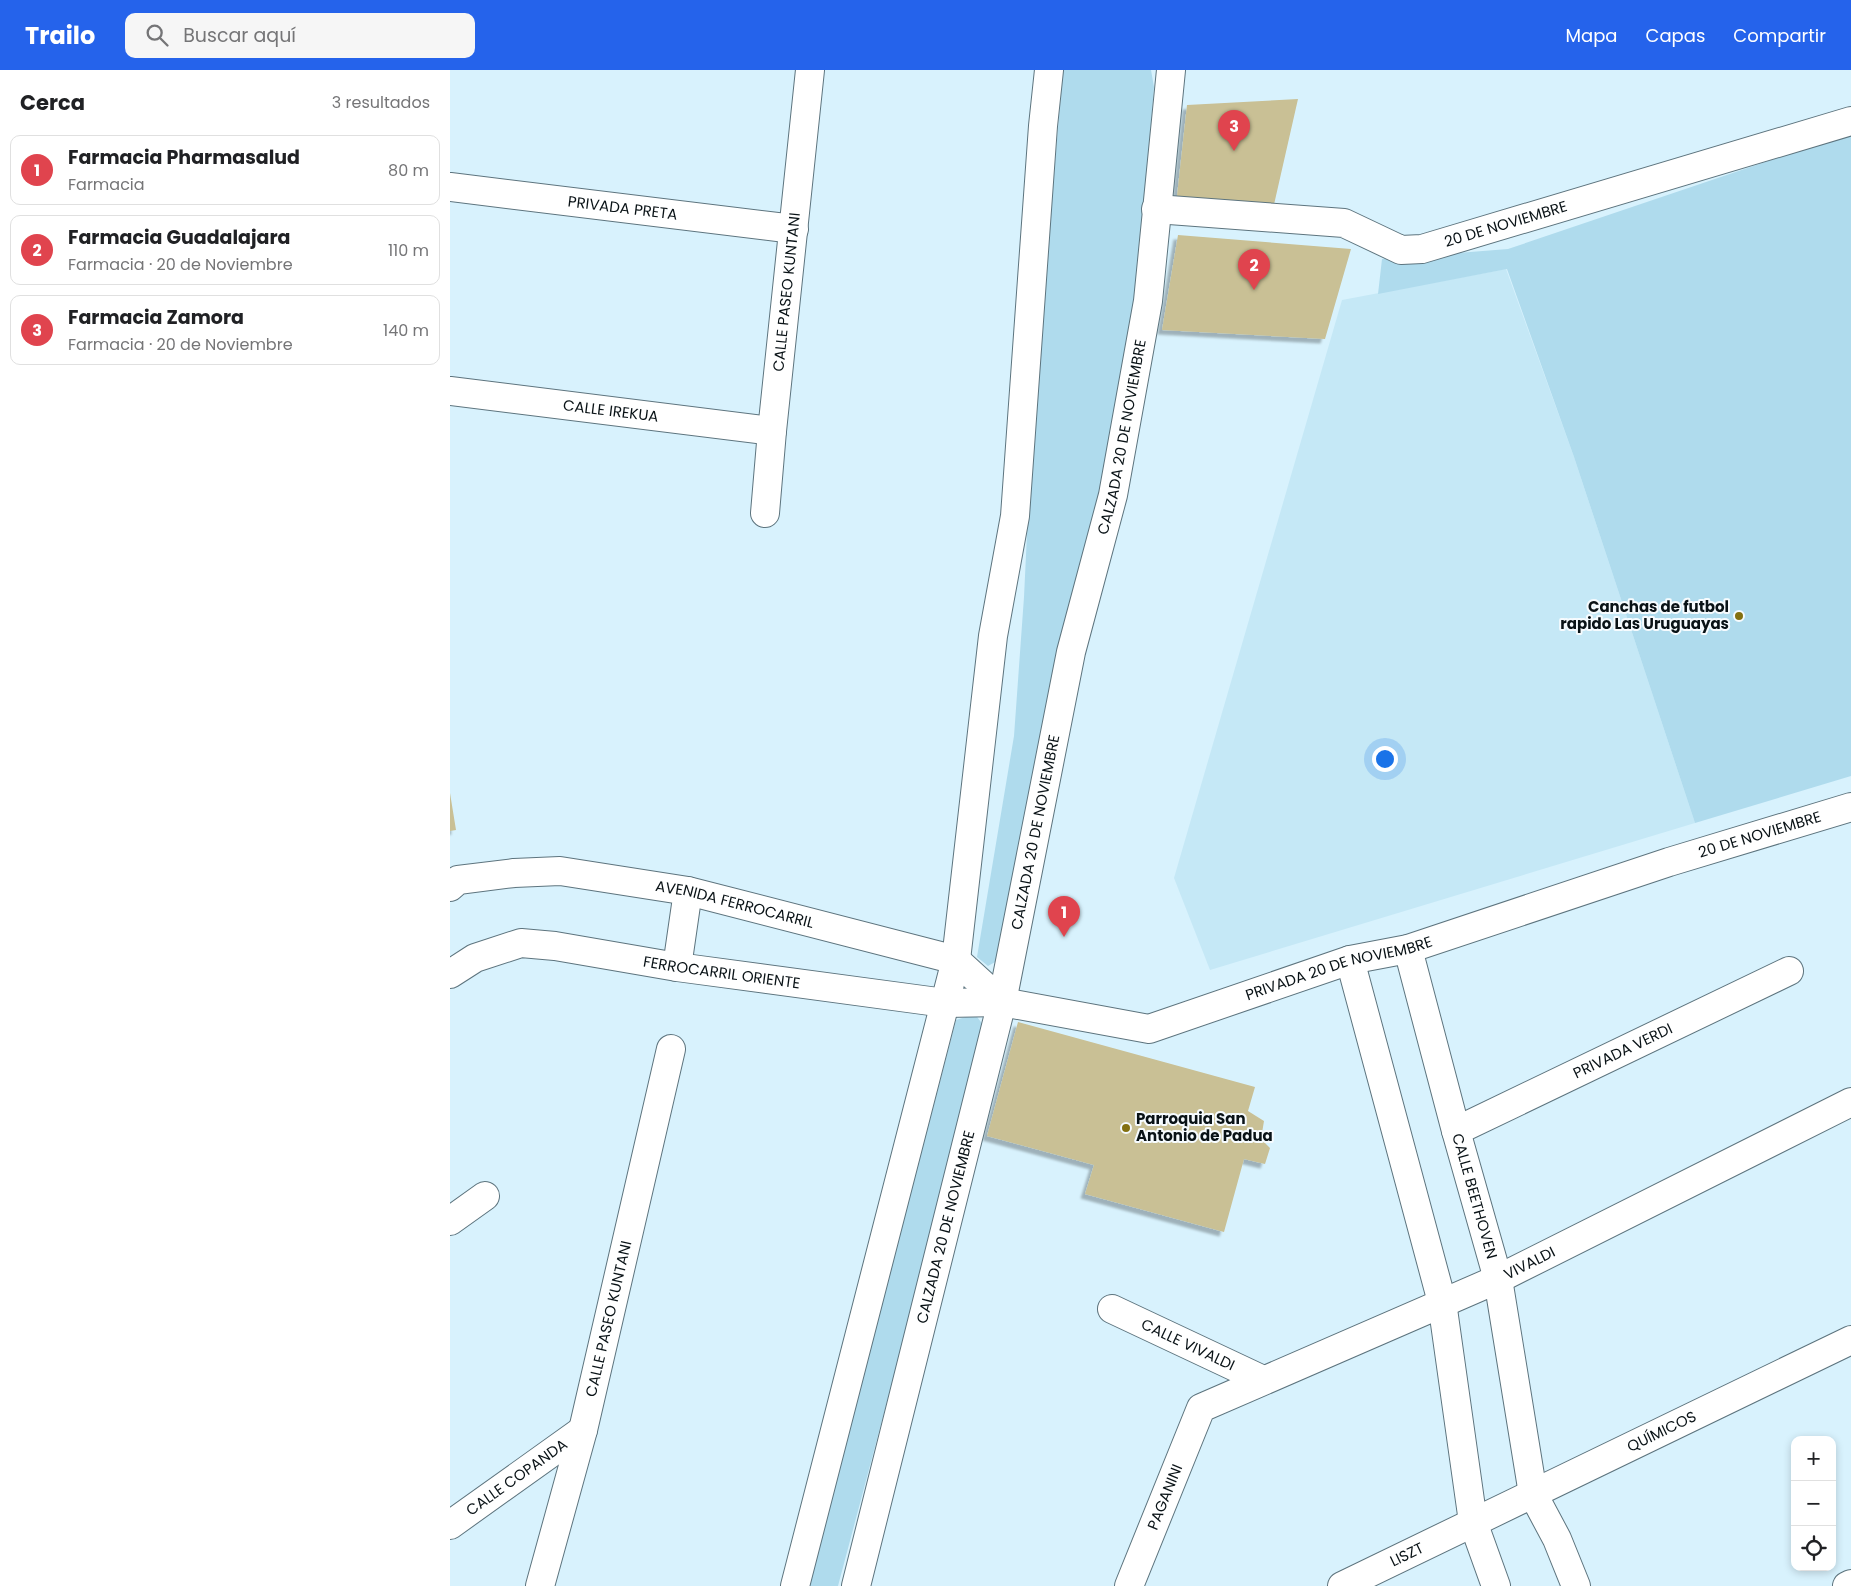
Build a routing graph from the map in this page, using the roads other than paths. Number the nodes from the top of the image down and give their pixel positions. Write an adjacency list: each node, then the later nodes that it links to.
1 (810, 70): 7 (street, CALLE PASEO KUNTANI)
2 (1049, 70): 16 (street)
3 (1172, 70): 6 (street, CALZADA 20 DE NOVIEMBRE)
4 (1851, 121): 6 (street, 20 DE NOVIEMBRE)
5 (450, 187): 7 (street, PRIVADA PRETA)
6 (1156, 209): 21 (street, CALZADA 20 DE NOVIEMBRE)
7 (794, 229): 9 (street, CALLE PASEO KUNTANI)
8 (450, 391): 9 (street, CALLE IREKUA)
9 (772, 431): 10 (street, CALLE PASEO KUNTANI)
10 (765, 512)
11 (1851, 807): 12 (street, 20 DE NOVIEMBRE)
12 (1670, 862): 15 (street, PRIVADA 20 DE NOVIEMBRE)
13 (450, 887): 14 (street, AVENIDA FERROCARRIL)
14 (688, 891): 16 (street, AVENIDA FERROCARRIL); 18 (street)
15 (1408, 949): 17 (street, PRIVADA 20 DE NOVIEMBRE); 25 (street, CALLE BEETHOVEN)
16 (956, 960): 21 (street, AVENIDA FERROCARRIL); 22 (street)
17 (1350, 960): 21 (street, PRIVADA 20 DE NOVIEMBRE); 29 (street)
18 (677, 967): 20 (street, FERROCARRIL ORIENTE); 22 (street, FERROCARRIL ORIENTE)
19 (1789, 971): 25 (street, PRIVADA VERDI)
20 (450, 974)
21 (1002, 1002): 22 (street, FERROCARRIL ORIENTE); 41 (street, CALZADA 20 DE NOVIEMBRE)
22 (945, 1003): 40 (street)
23 (671, 1049): 34 (street, CALLE PASEO KUNTANI)
24 (1851, 1102): 28 (street, VIVALDI)
25 (1456, 1131): 28 (street, CALLE BEETHOVEN)
26 (484, 1196): 27 (street)
27 (450, 1221)
28 (1498, 1279): 29 (street, VIVALDI); 35 (street, CALLE BEETHOVEN)
29 (1442, 1302): 32 (street, VIVALDI); 36 (street)
30 (1112, 1309): 32 (street, CALLE VIVALDI)
31 (1851, 1340): 35 (street, QUÍMICOS)
32 (1263, 1380): 33 (street, VIVALDI)
33 (1201, 1408): 42 (street, PAGANINI)
34 (583, 1430): 37 (street, CALLE COPANDA); 39 (street, CALLE PASEO KUNTANI)
35 (1533, 1494): 36 (street, QUÍMICOS); 45 (street, CALLE BEETHOVEN)
36 (1473, 1522): 43 (street, LISZT); 44 (street)
37 (450, 1525)
38 (1851, 1584): 46 (street)
39 (540, 1586)
40 (795, 1586)
41 (856, 1586)
42 (1129, 1586)
43 (1342, 1586)
44 (1496, 1586)
45 (1576, 1586)
46 (1847, 1586)

